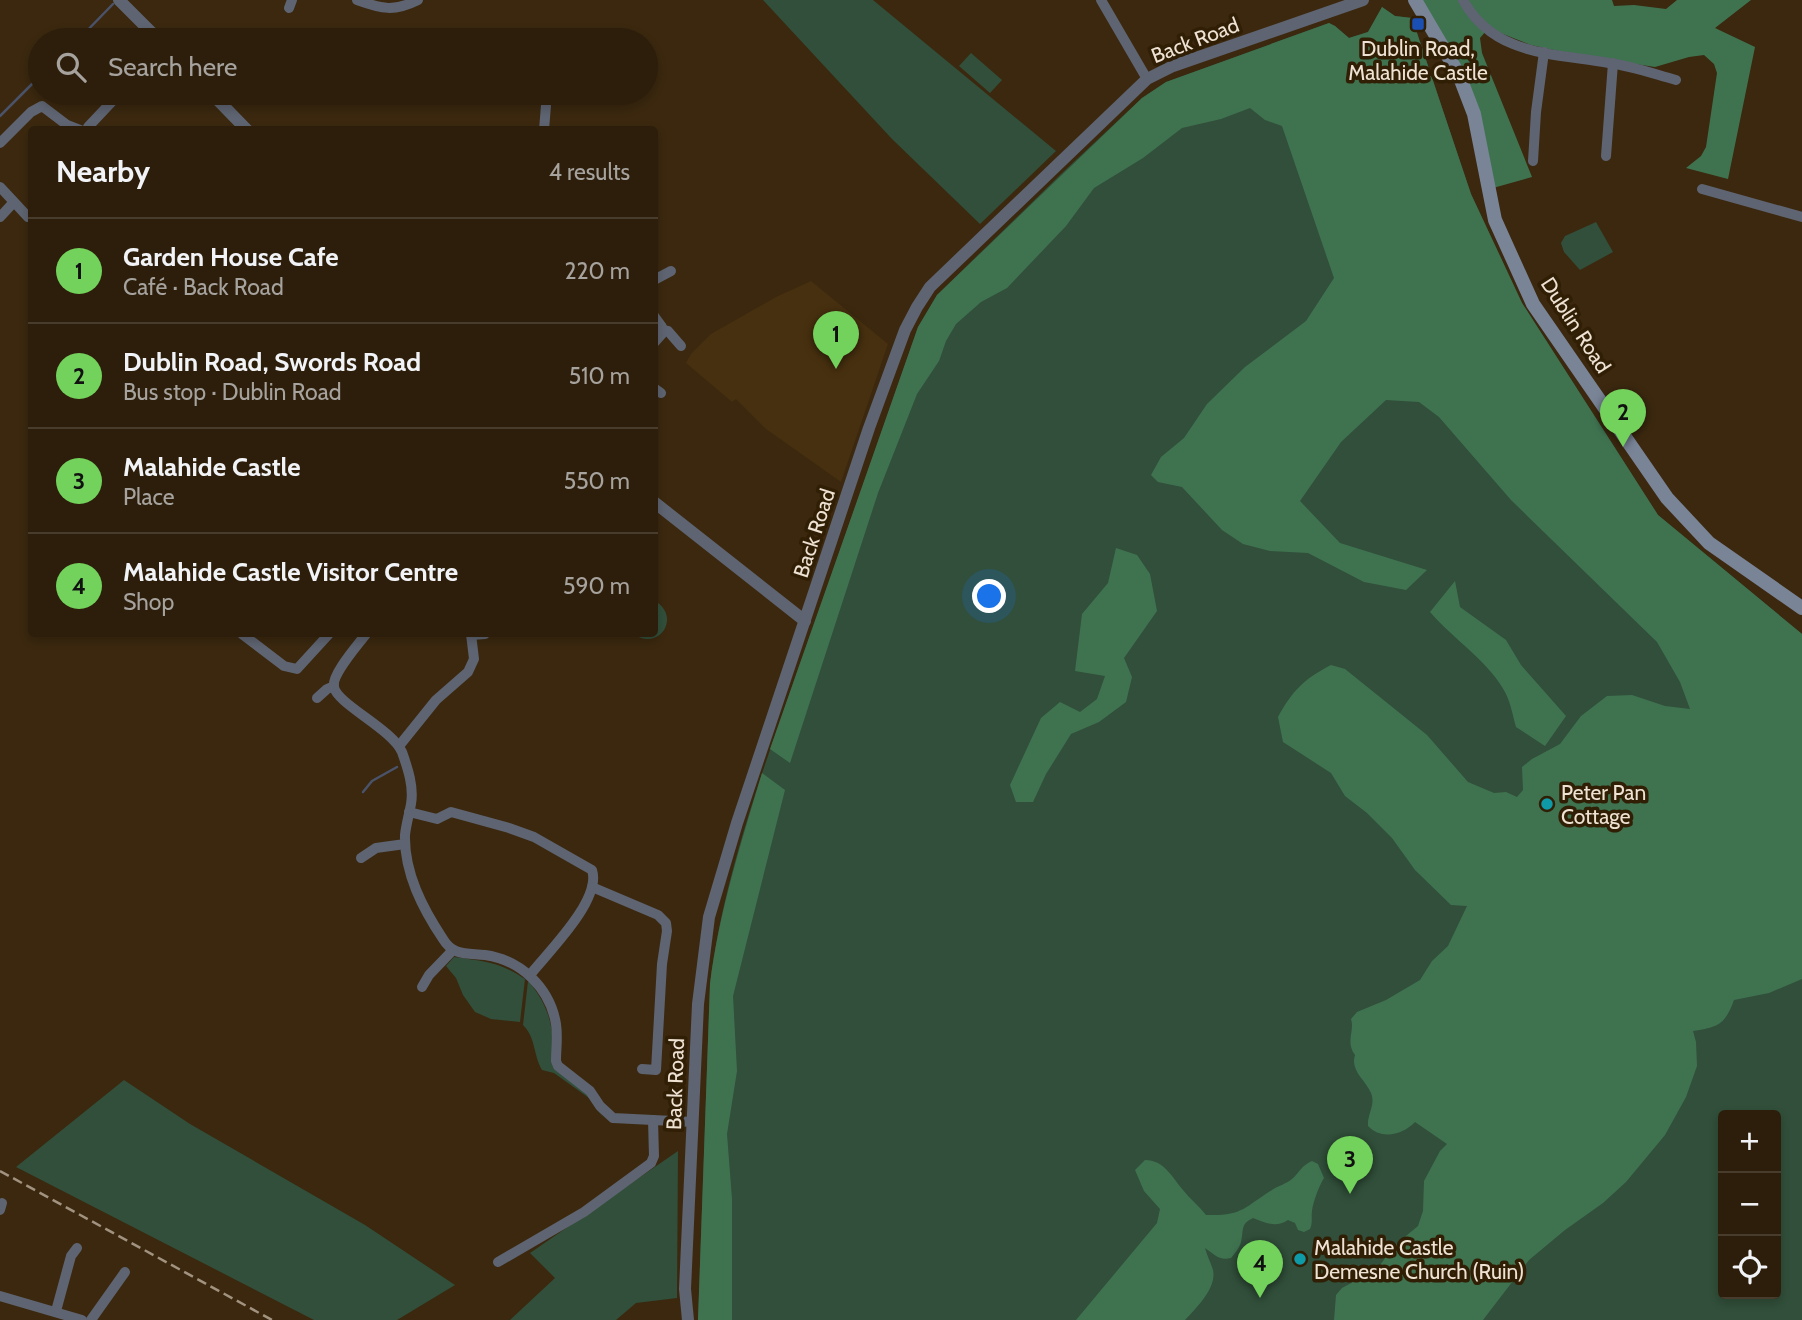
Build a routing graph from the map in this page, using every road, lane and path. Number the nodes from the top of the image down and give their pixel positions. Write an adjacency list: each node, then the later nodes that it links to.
1 (119, 0): 8 (street)
2 (357, 0): 3 (street)
3 (418, 0)
4 (1101, 0): 11 (street)
5 (1363, 0): 11 (street, Back Road)
6 (1415, 0): 36 (main road, Dublin Road)
7 (1463, 0): 9 (street)
8 (147, 28)
9 (1544, 52): 10 (street); 22 (street)
10 (1613, 63): 12 (street); 21 (street)
11 (1147, 79): 37 (street, Back Road)
12 (1676, 80)
13 (109, 105): 17 (street)
14 (223, 105): 18 (street)
15 (546, 105): 19 (street)
16 (70, 126): 20 (street)
17 (89, 126)
18 (243, 126)
19 (544, 126)
20 (0, 143)
21 (1606, 156)
22 (1533, 161)
23 (0, 187): 25 (street)
24 (1702, 189): 27 (street)
25 (13, 203): 26 (street); 28 (street)
26 (28, 217)
27 (1802, 217)
28 (0, 218)
29 (670, 271): 30 (street)
30 (658, 278)
31 (658, 323): 32 (street)
32 (662, 330): 33 (street); 34 (street)
33 (658, 338)
34 (681, 346)
35 (658, 505): 37 (street)
36 (1802, 608)
37 (805, 621): 54 (street, Back Road)
38 (246, 637): 39 (street)
39 (326, 637)
40 (361, 637): 42 (street)
41 (471, 637): 44 (street)
42 (334, 686): 43 (street); 44 (street)
43 (317, 698)
44 (399, 746): 45 (street)
45 (409, 813): 46 (street); 48 (street)
46 (405, 844): 47 (street); 49 (street)
47 (361, 858)
48 (592, 887): 50 (street); 52 (street)
49 (453, 950): 50 (street); 51 (street)
50 (530, 975): 53 (street)
51 (422, 987)
52 (642, 1069)
53 (653, 1120): 54 (street); 56 (street)
54 (693, 1122): 62 (street, Back Road)
55 (77, 1248): 59 (street)
56 (498, 1262)
57 (125, 1272): 61 (street)
58 (0, 1296): 59 (street)
59 (56, 1311): 60 (street)
60 (82, 1320)
61 (91, 1320)
62 (688, 1320)

